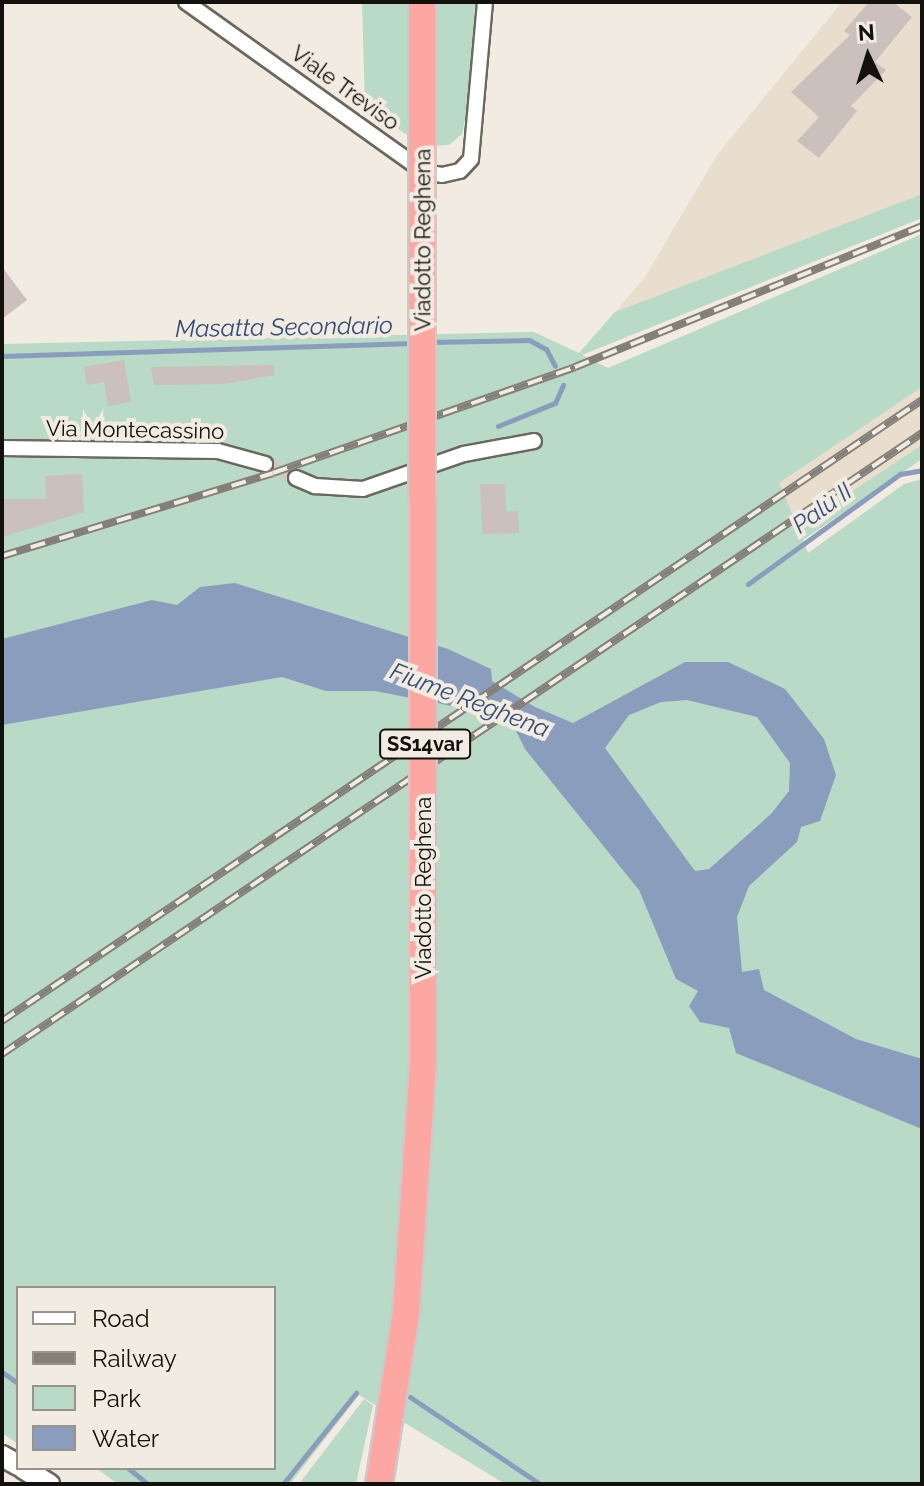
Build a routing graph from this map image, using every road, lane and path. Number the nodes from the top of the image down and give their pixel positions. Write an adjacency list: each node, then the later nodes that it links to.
1 (186, 2): 3 (street, Viale Treviso)
2 (422, 2): 10 (highway, Viadotto Reghena / SS14var, bridge)
3 (485, 2)
4 (534, 441): 7 (street)
5 (2, 448): 6 (street, Via Montecassino)
6 (265, 464)
7 (296, 478)
8 (25, 1470): 9 (street)
9 (49, 1484)
10 (379, 1484)

